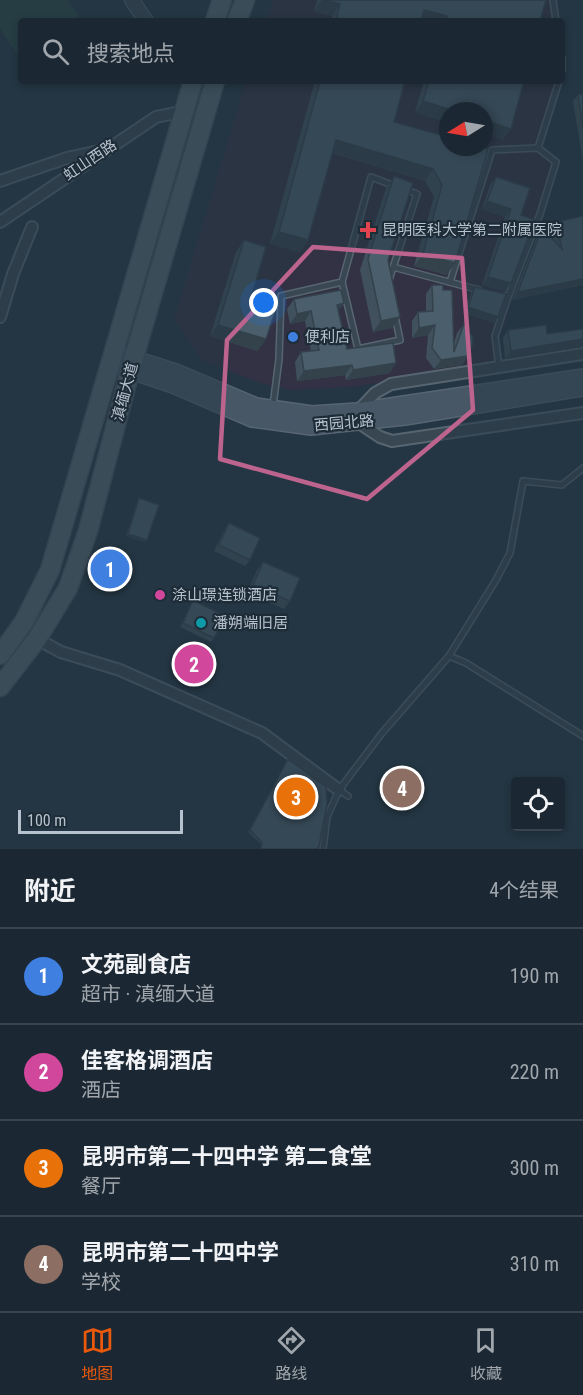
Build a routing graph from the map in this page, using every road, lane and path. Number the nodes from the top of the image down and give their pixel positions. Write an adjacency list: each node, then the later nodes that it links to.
1 (132, 0): 5 (street)
2 (222, 0): 6 (main road)
3 (245, 0): 7 (main road)
4 (553, 0): 8 (lane)
5 (144, 18)
6 (216, 18)
7 (238, 18)
8 (556, 18)
9 (193, 84): 12 (main road, 滇缅大道)
10 (214, 84): 29 (main road, 滇缅大道)
11 (558, 84): 13 (lane)
12 (185, 111): 14 (street, 虹山西路); 28 (main road, 滇缅大道)
13 (538, 148): 21 (lane); 24 (lane)
14 (105, 150): 15 (street); 16 (street, 虹山西路)
15 (0, 181)
16 (0, 222)
17 (32, 227): 26 (street)
18 (393, 267): 19 (lane); 20 (lane); 21 (lane)
19 (342, 282): 25 (lane); 33 (lane)
20 (388, 282)
21 (450, 282): 22 (lane)
22 (485, 291)
23 (496, 294): 24 (lane)
24 (508, 297): 30 (lane)
25 (393, 305)
26 (0, 317)
27 (583, 354): 30 (street)
28 (114, 359): 29 (main road, 西园北路); 39 (main road, 滇缅大道)
29 (132, 365): 33 (main road, 西园北路); 36 (main road, 西园北路); 38 (main road, 滇缅大道)
30 (499, 367): 36 (street)
31 (583, 377): 34 (main road, 西园北路)
32 (583, 388): 34 (main road, 西园北路)
33 (273, 410): 36 (main road, 西园北路)
34 (404, 411): 36 (main road, 西园北路)
35 (583, 414): 36 (street)
36 (358, 417)
37 (583, 468): 40 (lane)
38 (37, 639): 41 (main road, 滇缅大道); 43 (street)
39 (0, 655)
40 (449, 656): 42 (lane); 43 (lane)
41 (0, 687)
42 (583, 736)
43 (344, 793): 44 (lane)
44 (323, 849)

